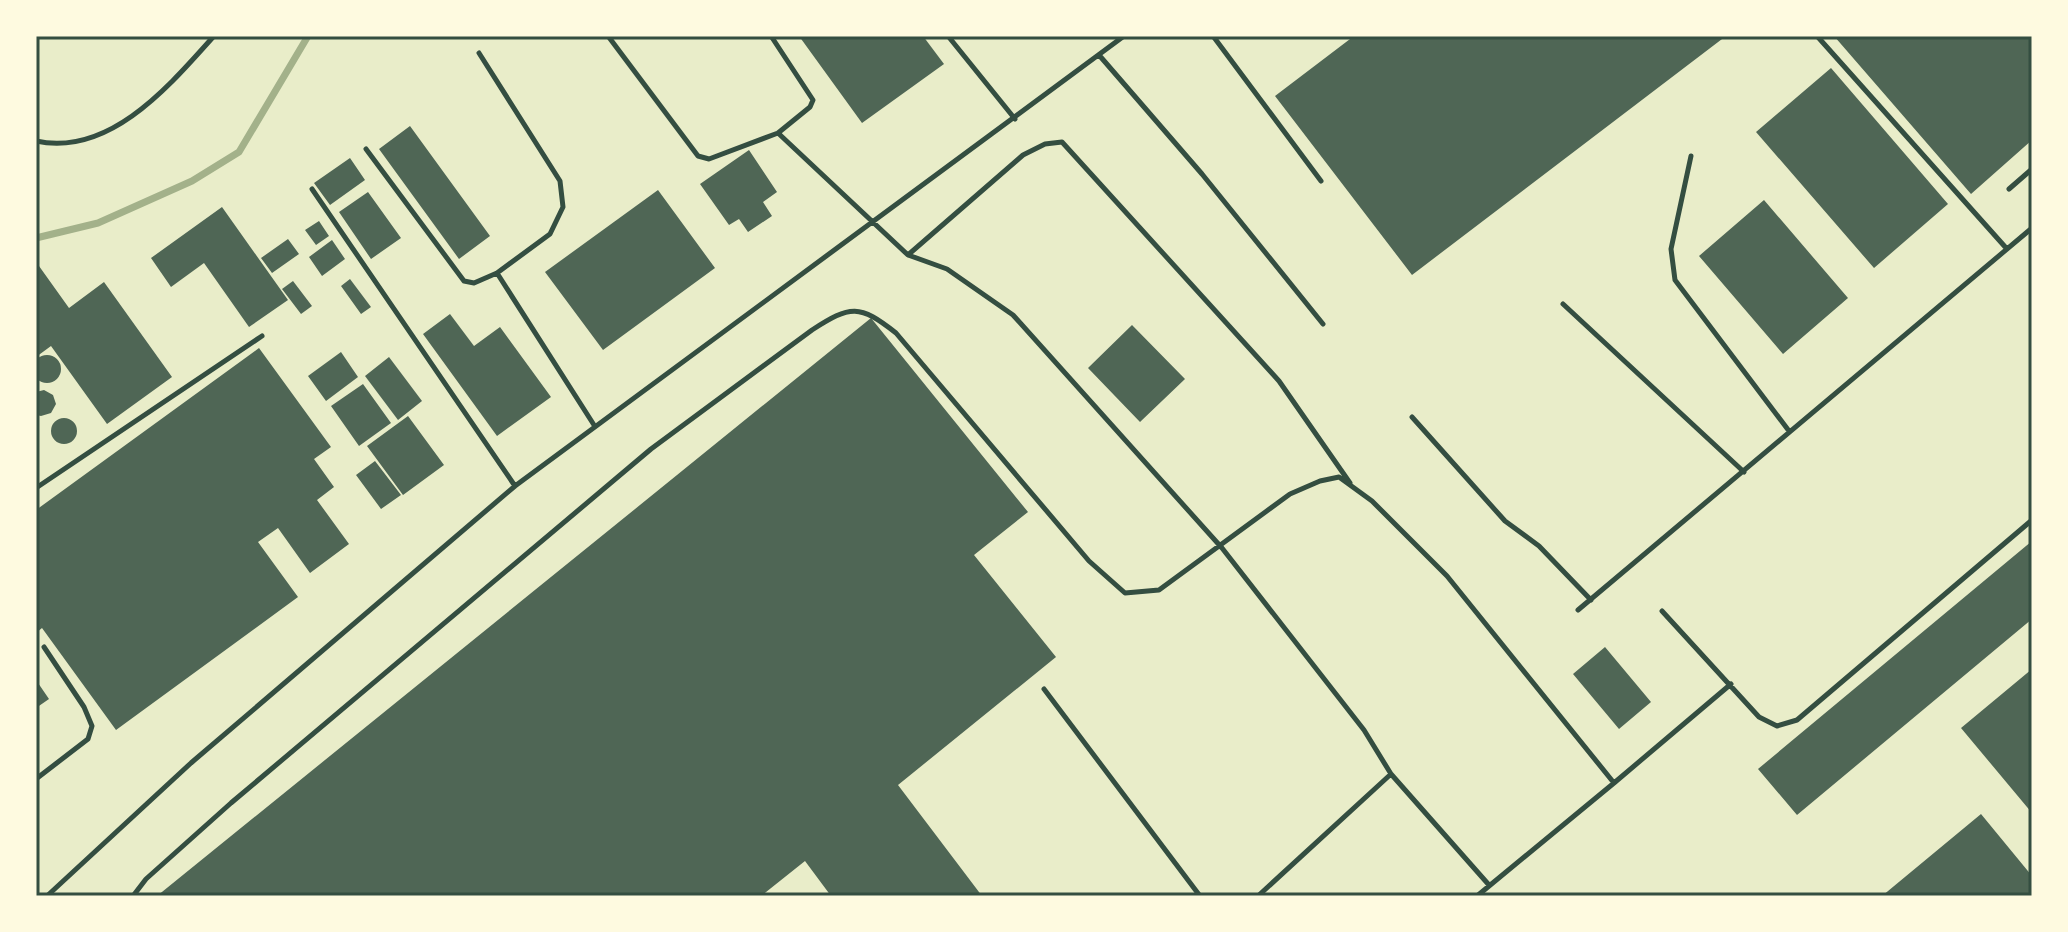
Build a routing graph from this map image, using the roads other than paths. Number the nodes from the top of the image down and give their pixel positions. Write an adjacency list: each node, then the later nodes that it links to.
1 (214, 36): 12 (lane)
2 (608, 36): 11 (lane)
3 (771, 36): 11 (lane)
4 (948, 36): 10 (lane)
5 (1124, 36): 9 (lane)
6 (1817, 36): 21 (lane)
7 (1215, 37): 16 (lane)
8 (479, 53): 23 (lane)
9 (1099, 55): 10 (lane); 25 (lane)
10 (1015, 119): 19 (lane)
11 (778, 133): 19 (lane)
12 (36, 141)
13 (366, 149): 23 (lane)
14 (1691, 156): 29 (lane)
15 (2032, 169): 18 (lane)
16 (1321, 181)
17 (312, 189): 32 (lane)
18 (2009, 189)
19 (871, 222): 22 (lane); 28 (lane)
20 (2032, 228): 21 (lane)
21 (2007, 249): 29 (lane)
22 (908, 255): 31 (lane); 35 (lane)
23 (497, 273): 28 (lane)
24 (1563, 304): 30 (lane)
25 (1323, 324)
26 (262, 336): 33 (lane)
27 (1412, 417): 36 (lane)
28 (594, 425): 32 (lane)
29 (1789, 431): 30 (lane)
30 (1744, 472): 36 (lane)
31 (1351, 484): 35 (lane); 44 (lane)
32 (515, 486): 46 (lane)
33 (36, 488)
34 (2032, 520): 40 (lane)
35 (1222, 548): 42 (lane); 47 (lane)
36 (1591, 600): 37 (lane)
37 (1578, 610)
38 (1662, 611): 40 (lane)
39 (44, 647): 43 (lane)
40 (1731, 684): 44 (lane)
41 (1044, 689): 48 (lane)
42 (1391, 774): 45 (lane); 49 (lane)
43 (36, 779)
44 (1614, 783): 45 (lane)
45 (1489, 885): 50 (lane)
46 (47, 896)
47 (133, 896)
48 (1200, 896)
49 (1258, 896)
50 (1477, 896)

